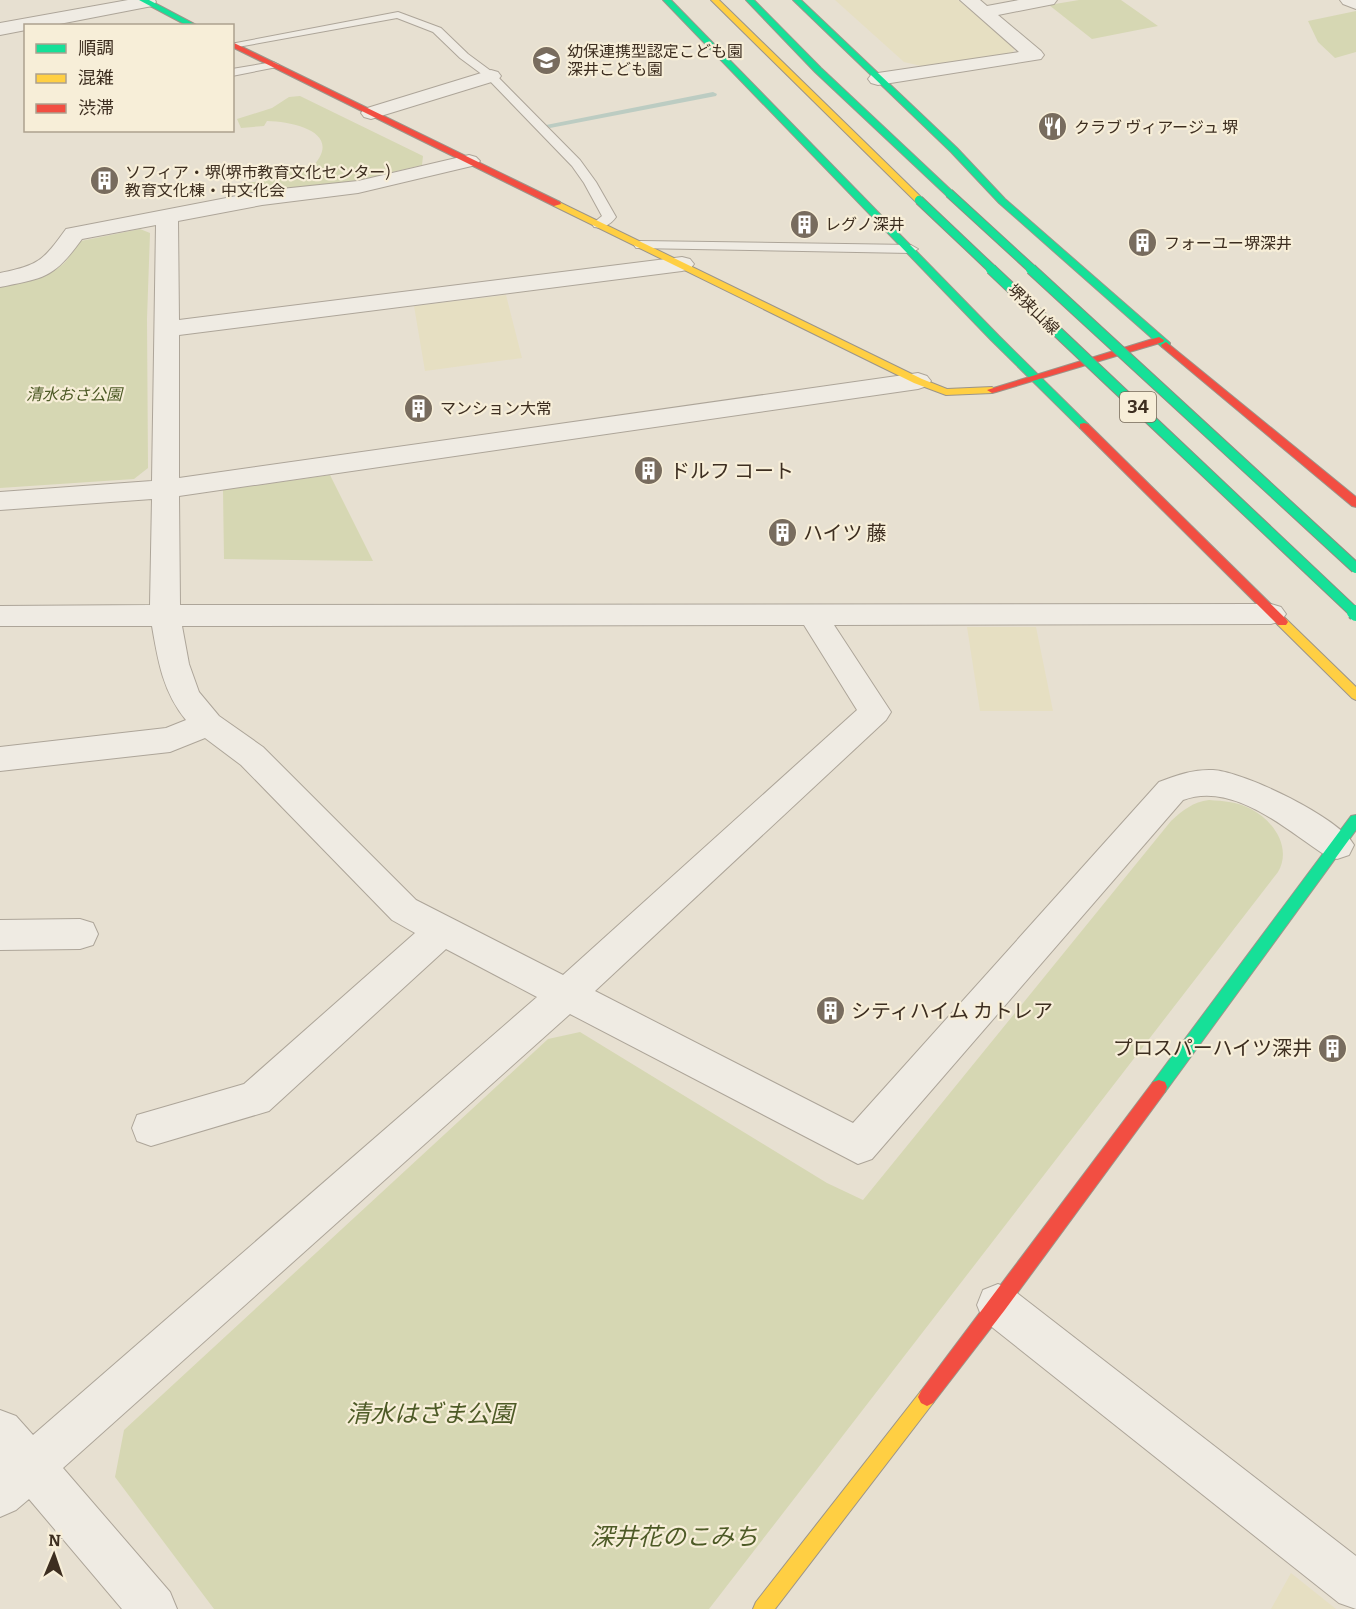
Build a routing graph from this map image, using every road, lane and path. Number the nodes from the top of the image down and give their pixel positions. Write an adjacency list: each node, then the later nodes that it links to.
1 (667, 0): 24 (main road)
2 (715, 0): 37 (main road, 堺狭山線 / 34, bridge)
3 (750, 0): 34 (main road, 堺狭山線 / 34, bridge)
4 (796, 0): 18 (main road)
5 (1048, 0): 9 (street)
6 (1349, 0): 8 (street)
7 (145, 1): 11 (street); 12 (main road)
8 (1356, 4)
9 (977, 6): 18 (street)
10 (24, 24): 13 (street)
11 (26, 24)
12 (191, 24)
13 (0, 29)
14 (234, 45): 15 (main road); 17 (lane)
15 (273, 64): 16 (lane); 19 (main road)
16 (234, 73)
17 (491, 76): 19 (street); 22 (lane)
18 (878, 79): 28 (main road)
19 (371, 113): 20 (main road)
20 (469, 161): 21 (street); 22 (main road)
21 (167, 216): 26 (street); 27 (street)
22 (598, 224): 23 (main road)
23 (641, 245): 24 (lane); 25 (main road)
24 (911, 249): 29 (main road)
25 (682, 264): 27 (street); 30 (main road)
26 (0, 280)
27 (168, 329): 31 (street)
28 (1159, 340): 29 (main road); 33 (main road)
29 (1035, 377): 30 (main road); 36 (main road)
30 (918, 381): 31 (street)
31 (166, 489): 32 (street); 39 (street)
32 (0, 501)
33 (1356, 504)
34 (1356, 568)
35 (811, 613): 36 (street); 39 (street); 47 (street)
36 (1271, 614): 40 (main road)
37 (1356, 614)
38 (0, 615): 39 (street)
39 (165, 615): 41 (street)
40 (1356, 695)
41 (208, 724): 42 (street); 44 (street)
42 (0, 759)
43 (1346, 832): 47 (street); 49 (main road)
44 (442, 930): 47 (street); 48 (street)
45 (80, 934): 46 (street)
46 (0, 935)
47 (568, 993): 51 (street)
48 (151, 1128)
49 (998, 1305): 52 (street); 54 (main road)
50 (0, 1432): 51 (street)
51 (15, 1479): 53 (street)
52 (1356, 1587)
53 (153, 1609)
54 (763, 1609)

